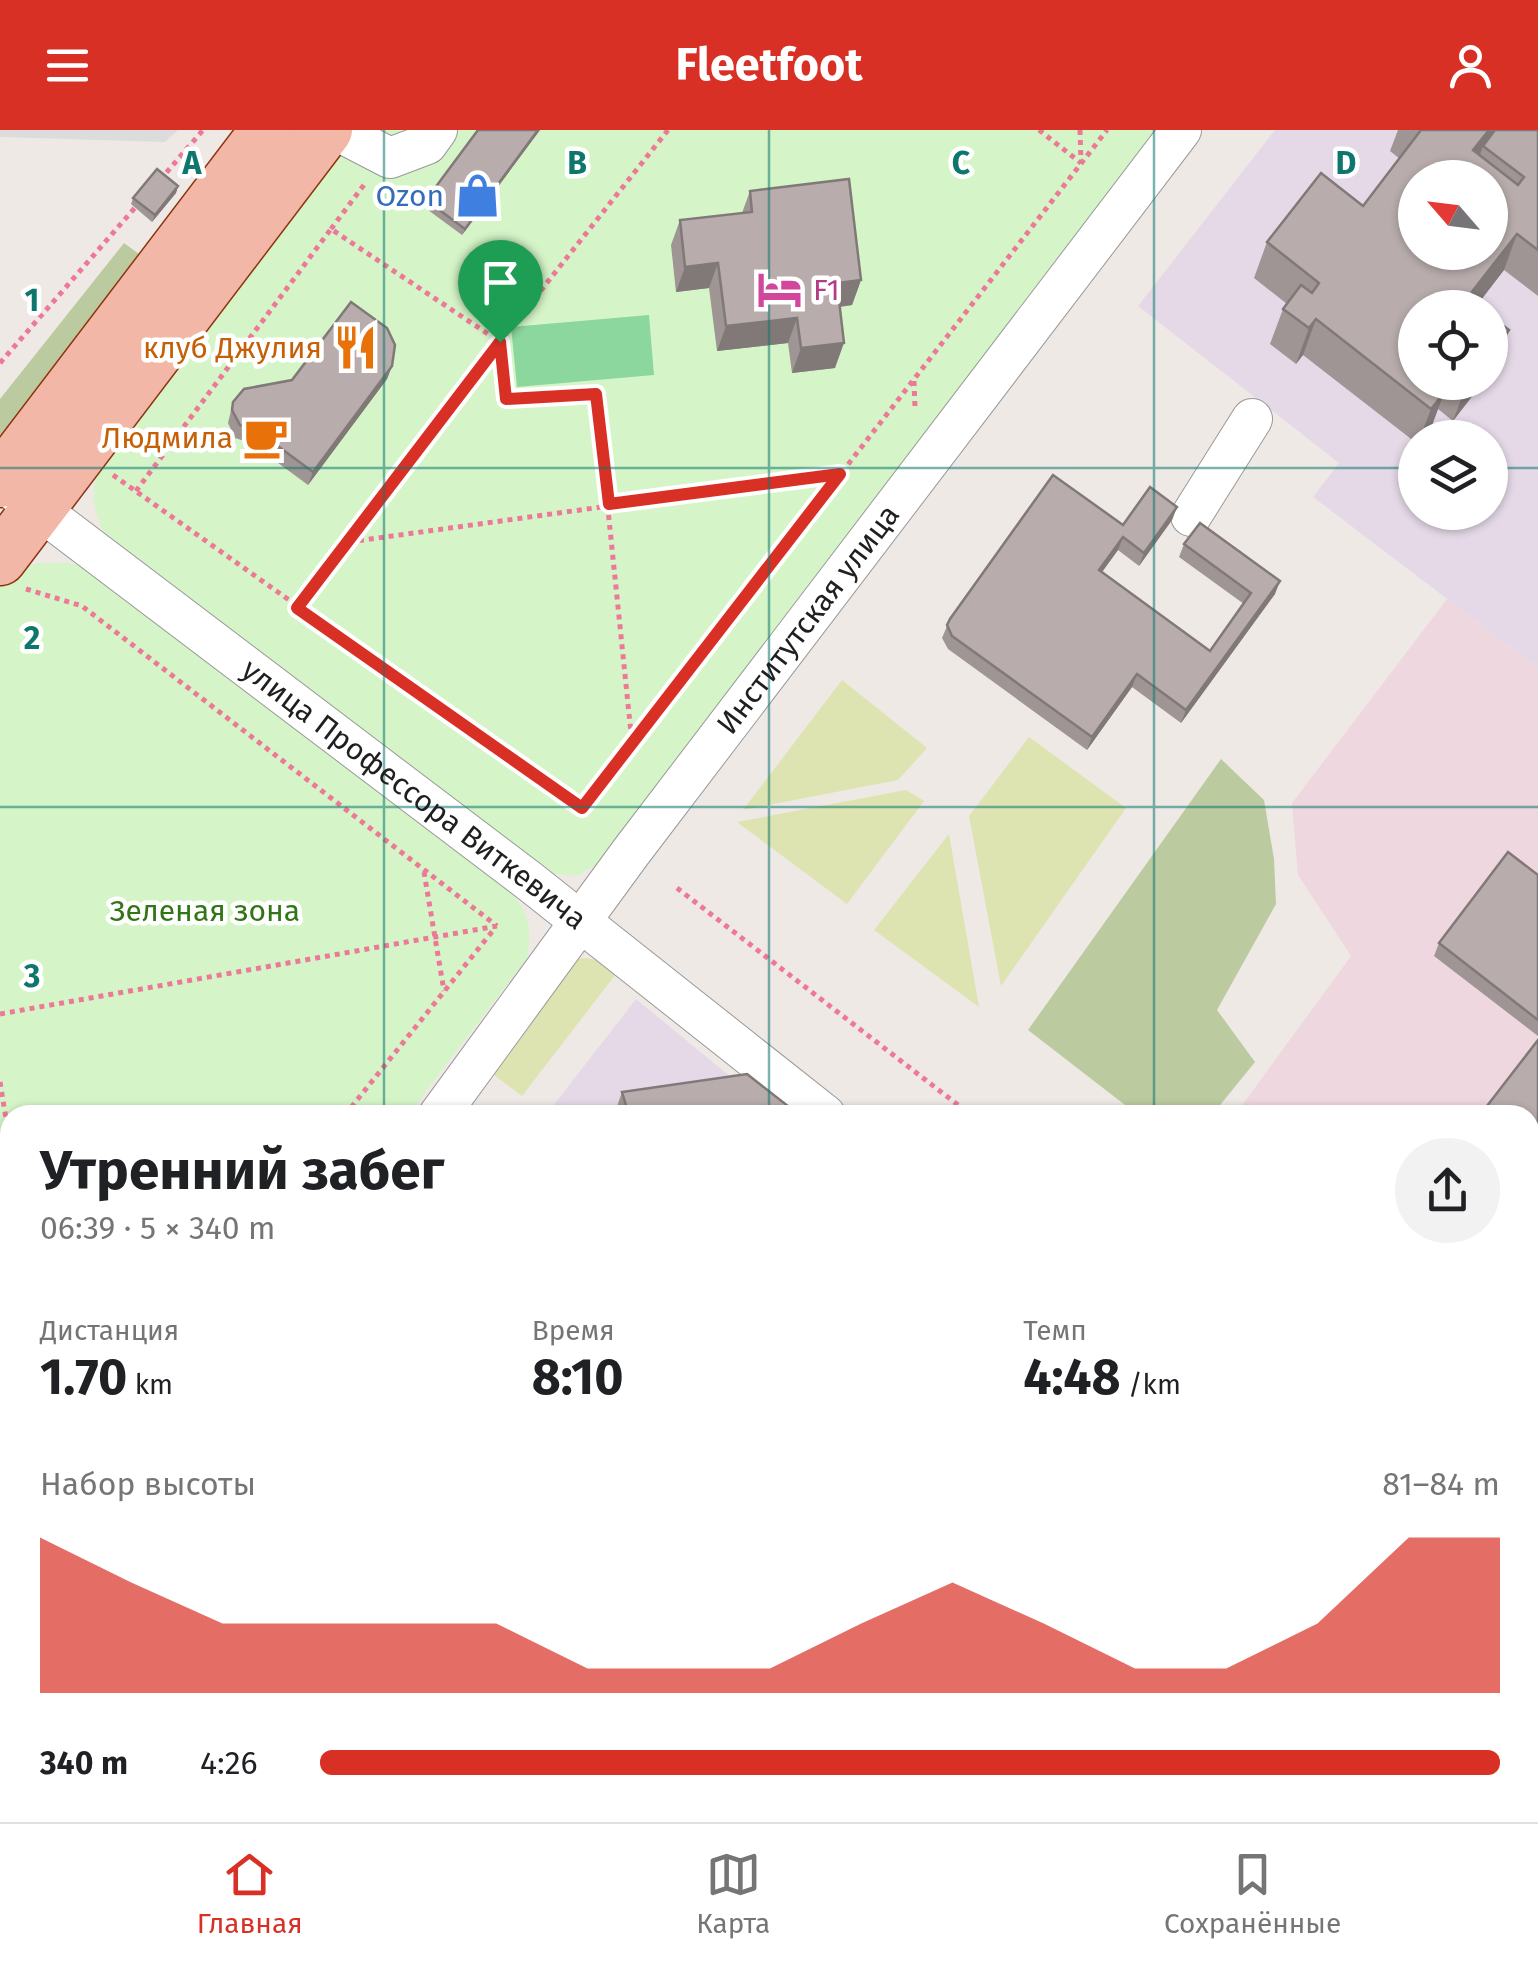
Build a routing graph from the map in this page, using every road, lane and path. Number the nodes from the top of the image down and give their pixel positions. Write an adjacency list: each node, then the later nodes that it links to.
1 (203, 130): 13 (path)
2 (268, 130): 23 (main road)
3 (326, 130): 23 (main road)
4 (336, 130): 5 (street)
5 (437, 130)
6 (668, 130): 16 (path)
7 (1039, 130): 11 (path)
8 (1080, 130): 11 (path)
9 (1107, 130): 11 (path)
10 (1180, 130): 33 (street, Институтская улица)
11 (1082, 163): 18 (path)
12 (358, 172): 15 (path)
13 (152, 188)
14 (140, 203): 17 (path)
15 (330, 229): 16 (path); 24 (path)
16 (500, 342): 25 (path); 27 (path)
17 (0, 363)
18 (914, 378): 19 (path); 22 (path)
19 (915, 408)
20 (1252, 419): 26 (street)
21 (104, 469): 24 (path)
22 (840, 474): 25 (path); 30 (path)
23 (13, 490): 28 (main road); 33 (street, улица Профессора Виткевича)
24 (136, 492): 29 (path)
25 (609, 504): 27 (path); 30 (path)
26 (1190, 516)
27 (349, 542): 29 (path)
28 (6, 572): 31 (path)
29 (297, 608): 30 (path)
30 (632, 743)
31 (424, 872): 34 (path); 35 (path)
32 (677, 888): 41 (path)
33 (579, 922): 39 (street, Институтская улица); 40 (street, улица Профессора Виткевича)
34 (496, 926): 35 (path); 36 (path)
35 (436, 936): 36 (path); 37 (path)
36 (444, 991): 38 (path)
37 (0, 1014)
38 (353, 1105)
39 (446, 1105)
40 (811, 1105)
41 (958, 1105)

